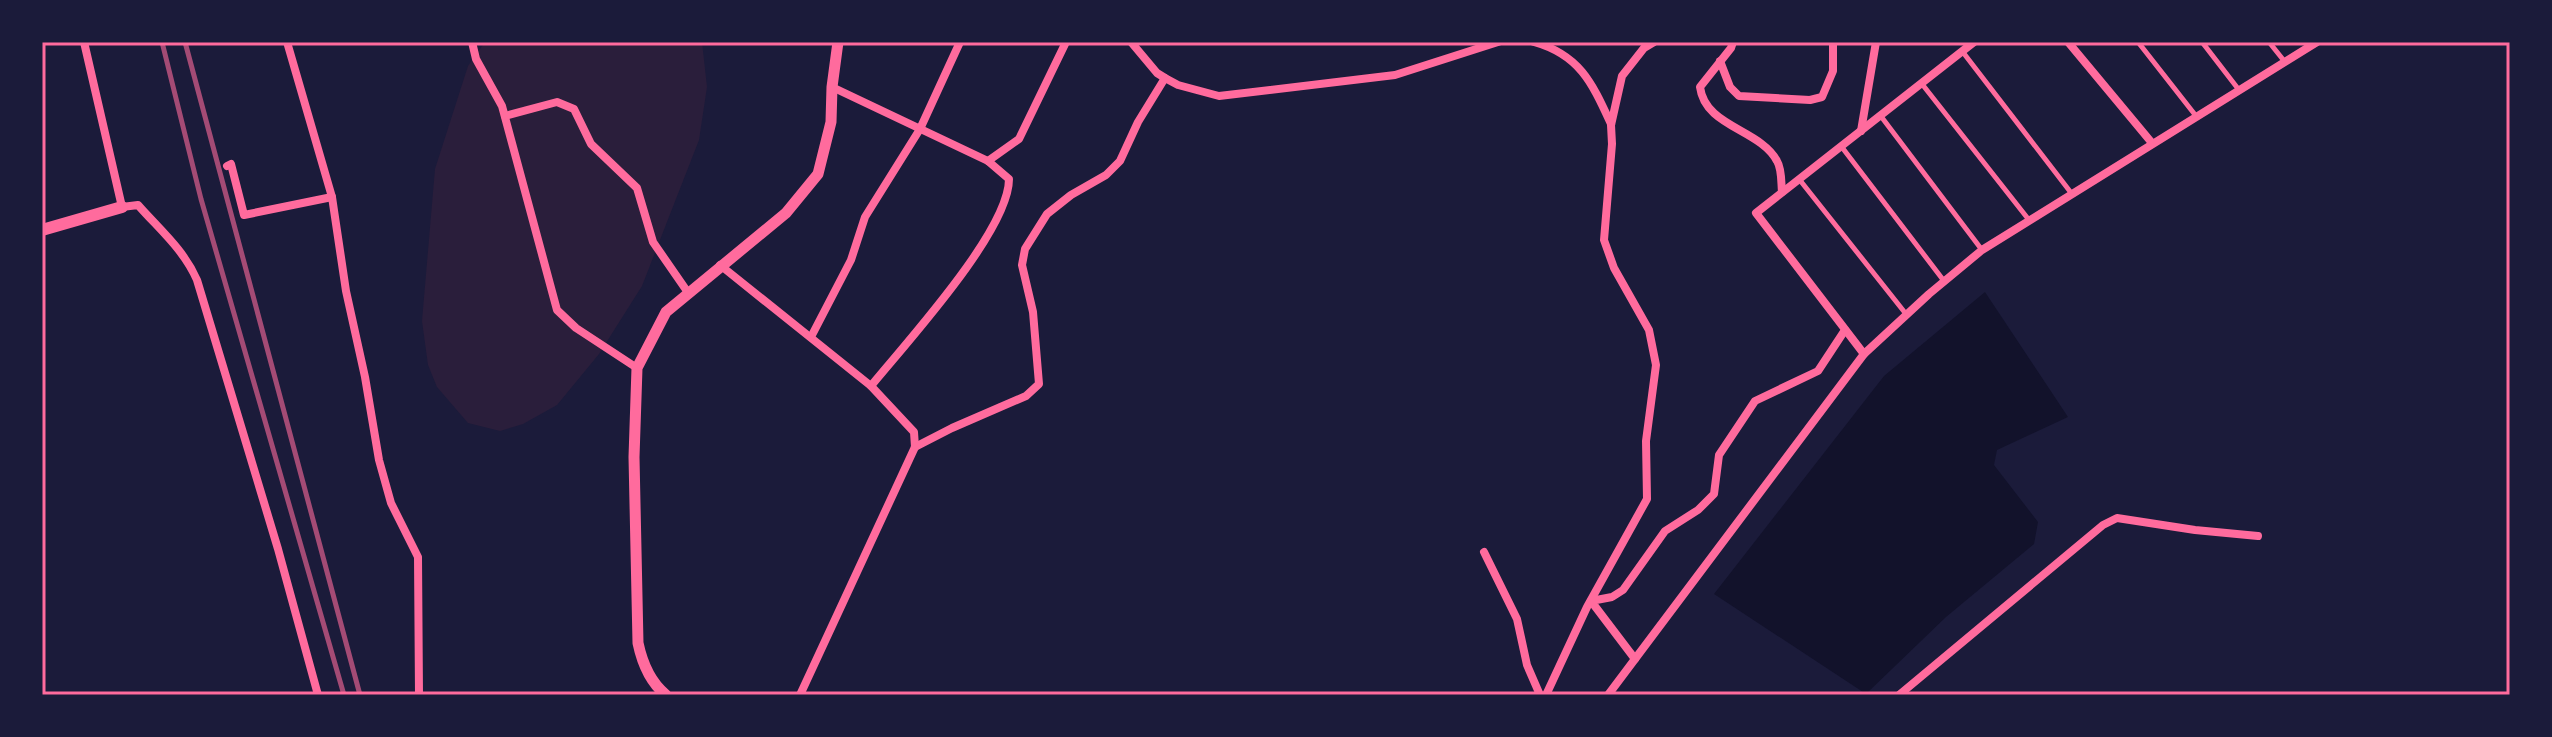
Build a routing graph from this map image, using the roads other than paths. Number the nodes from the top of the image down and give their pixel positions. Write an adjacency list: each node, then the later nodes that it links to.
1 (84, 42): 41 (street)
2 (287, 42): 40 (street)
3 (472, 42): 28 (street)
4 (838, 42): 25 (street)
5 (960, 42): 31 (street)
6 (1066, 42): 35 (street)
7 (1131, 42): 23 (street)
8 (1498, 42): 23 (street)
9 (1534, 42): 30 (street)
10 (1654, 42): 30 (street)
11 (1733, 42): 21 (street)
12 (1833, 42): 21 (street)
13 (1876, 42): 32 (street)
14 (1974, 42): 20 (street)
15 (2068, 42): 33 (street)
16 (2138, 42): 29 (lane)
17 (2202, 42): 26 (lane)
18 (2269, 42): 22 (lane)
19 (2317, 42): 22 (street)
20 (1962, 51): 24 (street); 39 (lane)
21 (1720, 61): 38 (street)
22 (2285, 62): 26 (street)
23 (1165, 78): 54 (street)
24 (1921, 83): 27 (street); 42 (lane)
25 (832, 87): 31 (street); 45 (street)
26 (2239, 90): 29 (street)
27 (1880, 115): 32 (street); 44 (lane)
28 (505, 116): 47 (street); 52 (street)
29 (2196, 116): 33 (street)
30 (1611, 125): 57 (street)
31 (920, 129): 35 (street); 50 (street)
32 (1861, 131): 34 (street)
33 (2152, 143): 39 (street)
34 (1841, 146): 37 (street); 46 (lane)
35 (988, 161): 53 (street)
36 (227, 166): 40 (street)
37 (1799, 179): 38 (street); 48 (lane)
38 (1782, 192): 49 (street)
39 (2073, 194): 42 (street)
40 (332, 197): 61 (street)
41 (122, 207): 43 (main road); 60 (street)
42 (2030, 221): 44 (street)
43 (42, 230)
44 (1982, 250): 46 (street)
45 (720, 265): 47 (street); 50 (street)
46 (1944, 281): 48 (street)
47 (689, 294): 52 (street)
48 (1906, 314): 51 (street)
49 (1845, 330): 51 (street); 57 (street)
50 (811, 337): 53 (street)
51 (1864, 354): 58 (street)
52 (637, 368): 59 (street)
53 (871, 386): 54 (street)
54 (915, 447): 62 (street)
55 (2258, 536): 65 (street)
56 (1484, 552): 63 (street)
57 (1591, 601): 58 (street); 63 (street)
58 (1635, 659): 64 (street)
59 (659, 693)
60 (318, 695)
61 (419, 695)
62 (800, 695)
63 (1543, 695)
64 (1608, 695)
65 (1899, 695)

